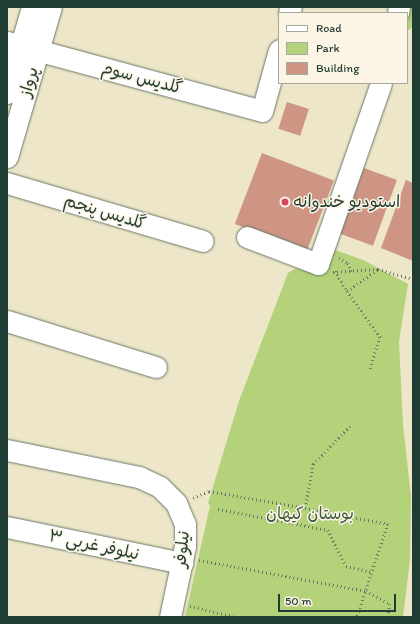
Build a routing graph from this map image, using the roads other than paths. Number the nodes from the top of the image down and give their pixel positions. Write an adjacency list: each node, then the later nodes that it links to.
1 (32, 7): 3 (street, پرواز)
2 (51, 7): 3 (street, پرواز)
3 (22, 45): 4 (street, گلدیس سوم); 6 (street, پرواز); 7 (street, پرواز)
4 (278, 54)
5 (381, 84): 9 (street)
6 (7, 93)
7 (7, 157)
8 (7, 183): 10 (street, گلدیس پنجم)
9 (247, 237)
10 (203, 241)
11 (7, 321): 12 (street)
12 (156, 367)
13 (7, 450): 15 (street, نیلوفر)
14 (7, 527): 15 (street, نیلوفر غربی ۳)
15 (182, 560): 16 (street, نیلوفر)
16 (172, 610)

